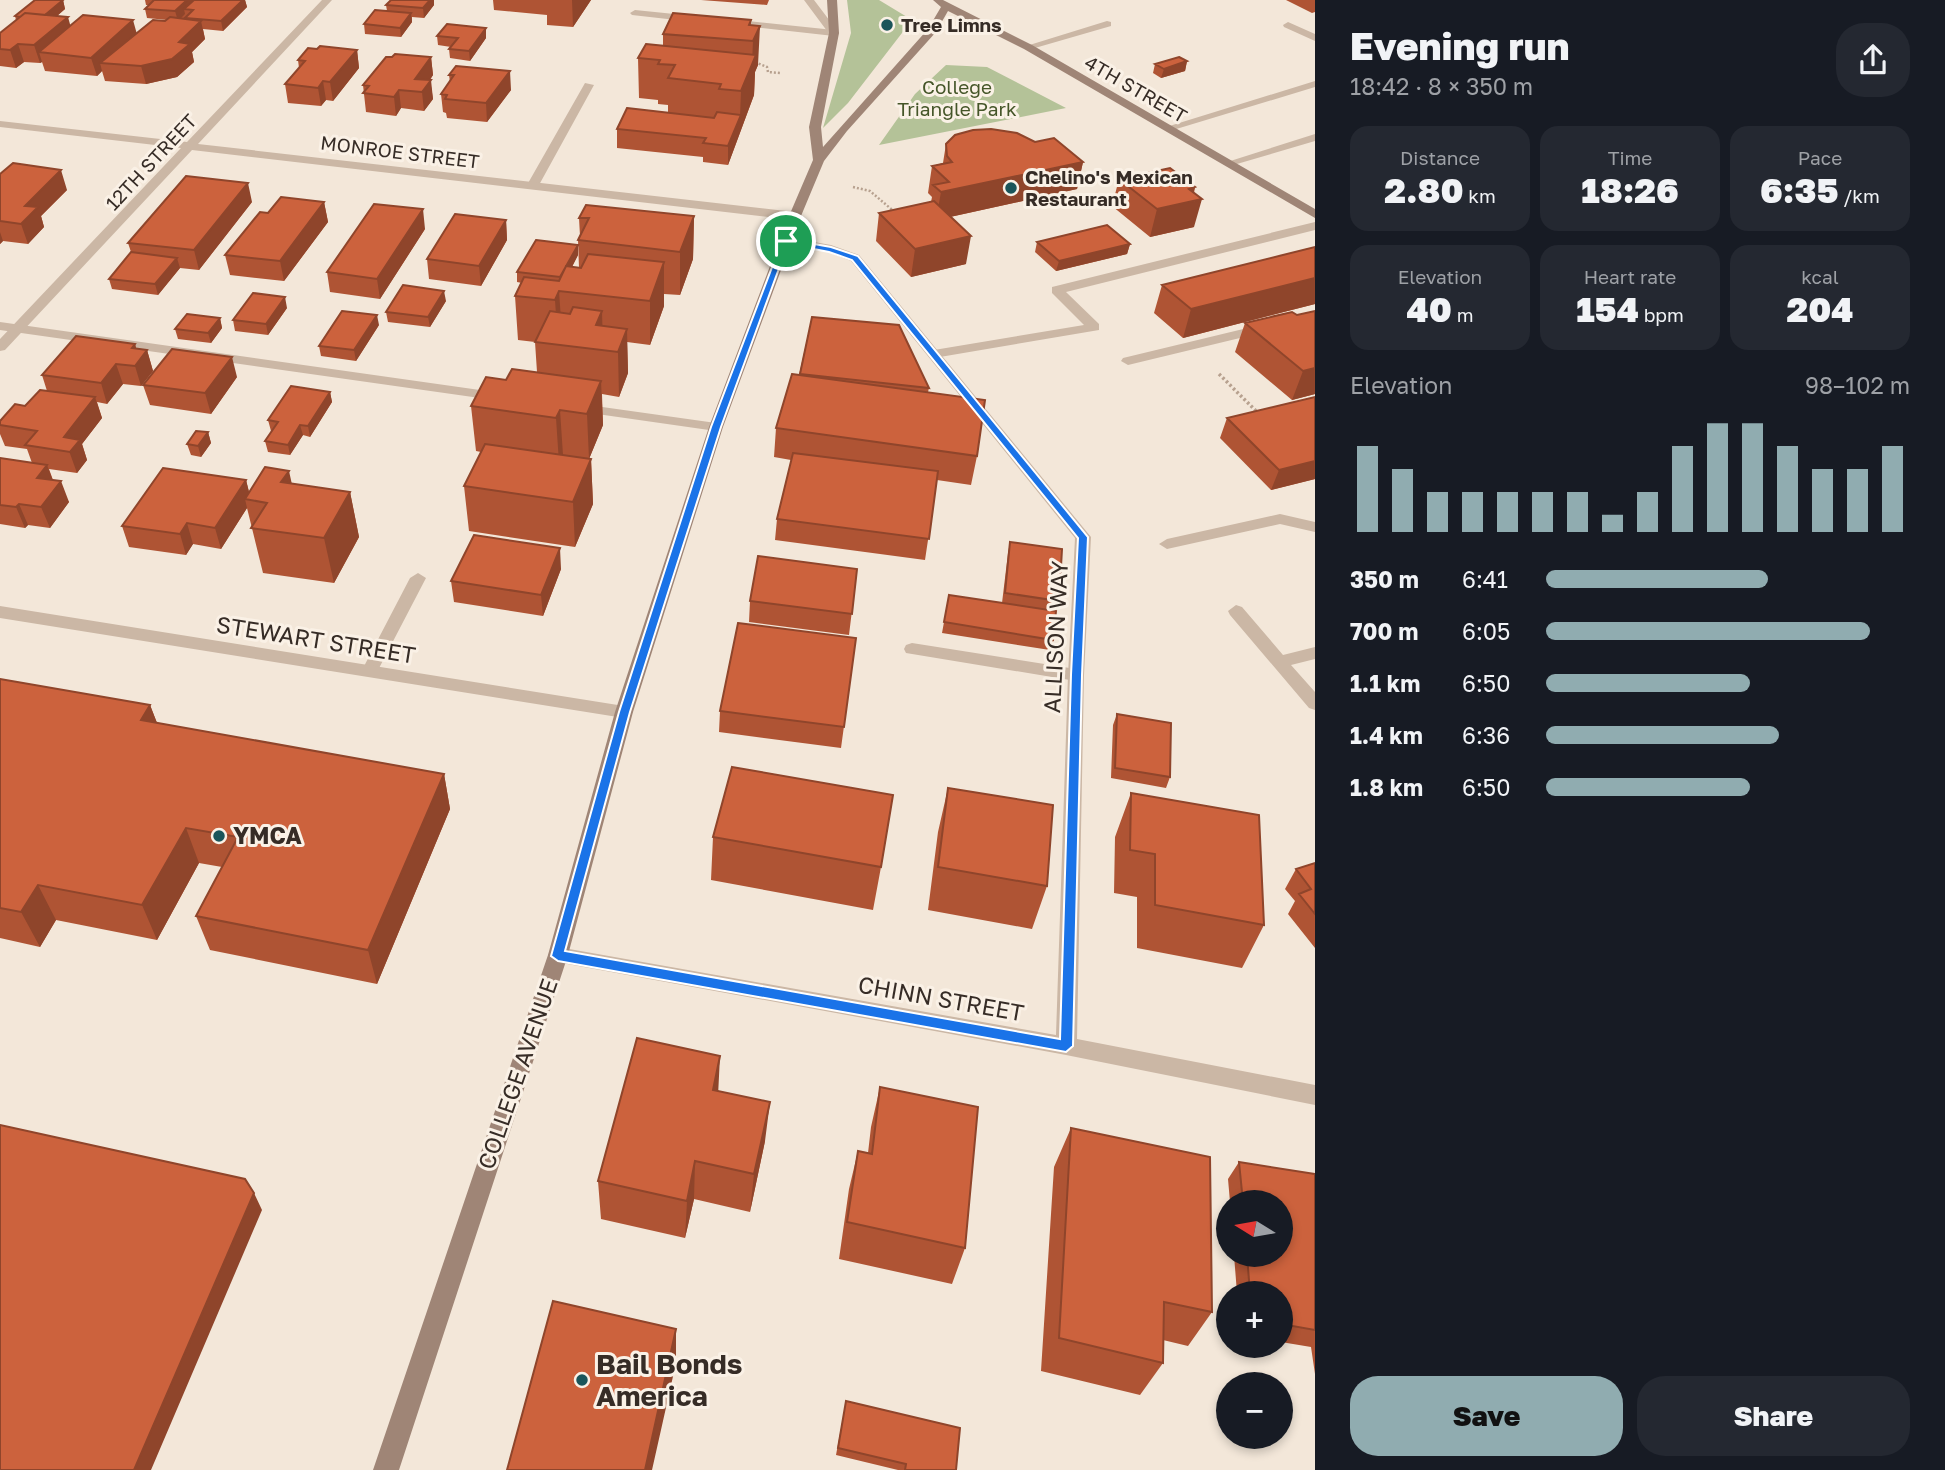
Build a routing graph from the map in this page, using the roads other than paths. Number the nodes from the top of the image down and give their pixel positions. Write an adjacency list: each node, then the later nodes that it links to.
1 (327, 0): 19 (street, 12TH STREET)
2 (809, 0): 11 (street)
3 (832, 0): 11 (main road, COLLEGE AVENUE)
4 (936, 0): 5 (main road, 4TH STREET)
5 (946, 6): 13 (main road, 4TH STREET); 20 (main road, COLLEGE AVENUE)
6 (635, 13): 7 (street)
7 (703, 20)
8 (716, 21): 11 (street)
9 (1315, 21): 12 (street)
10 (1107, 24): 13 (street)
11 (834, 33): 20 (main road, COLLEGE AVENUE)
12 (1315, 38)
13 (1028, 47): 17 (main road, 4TH STREET)
14 (1315, 84): 17 (street)
15 (589, 85): 22 (street)
16 (0, 124): 19 (street, MONROE STREET)
17 (1169, 128): 21 (main road, 4TH STREET)
18 (1315, 137): 21 (street)
19 (190, 146): 22 (street, MONROE STREET); 29 (street, 12TH STREET)
20 (819, 160): 24 (main road, COLLEGE AVENUE)
21 (1230, 163): 23 (main road, 4TH STREET)
22 (533, 186): 24 (street, MONROE STREET)
23 (1315, 214)
24 (795, 216): 26 (main road, COLLEGE AVENUE)
25 (1315, 226): 31 (street)
26 (786, 241): 31 (street, ALLISON WAY); 35 (main road, COLLEGE AVENUE)
27 (1275, 325): 32 (street)
28 (0, 326): 29 (street)
29 (18, 329): 30 (street, 12TH STREET); 33 (street)
30 (0, 348)
31 (934, 354): 45 (street, ALLISON WAY)
32 (1128, 361)
33 (521, 399)
34 (562, 405): 35 (street)
35 (716, 427): 47 (main road, COLLEGE AVENUE)
36 (1315, 527): 37 (street)
37 (1167, 544)
38 (418, 578): 44 (street)
39 (1236, 611): 43 (street)
40 (0, 612): 44 (street, STEWART STREET)
41 (912, 649): 45 (street)
42 (1315, 653): 43 (street)
43 (1279, 662): 46 (street)
44 (369, 672): 47 (street, STEWART STREET)
45 (1076, 675): 49 (street, ALLISON WAY)
46 (1315, 704)
47 (624, 712): 48 (main road, COLLEGE AVENUE)
48 (558, 956): 49 (street, CHINN STREET); 51 (main road, COLLEGE AVENUE)
49 (1066, 1046): 50 (street, CHINN STREET)
50 (1315, 1095)
51 (386, 1470)

